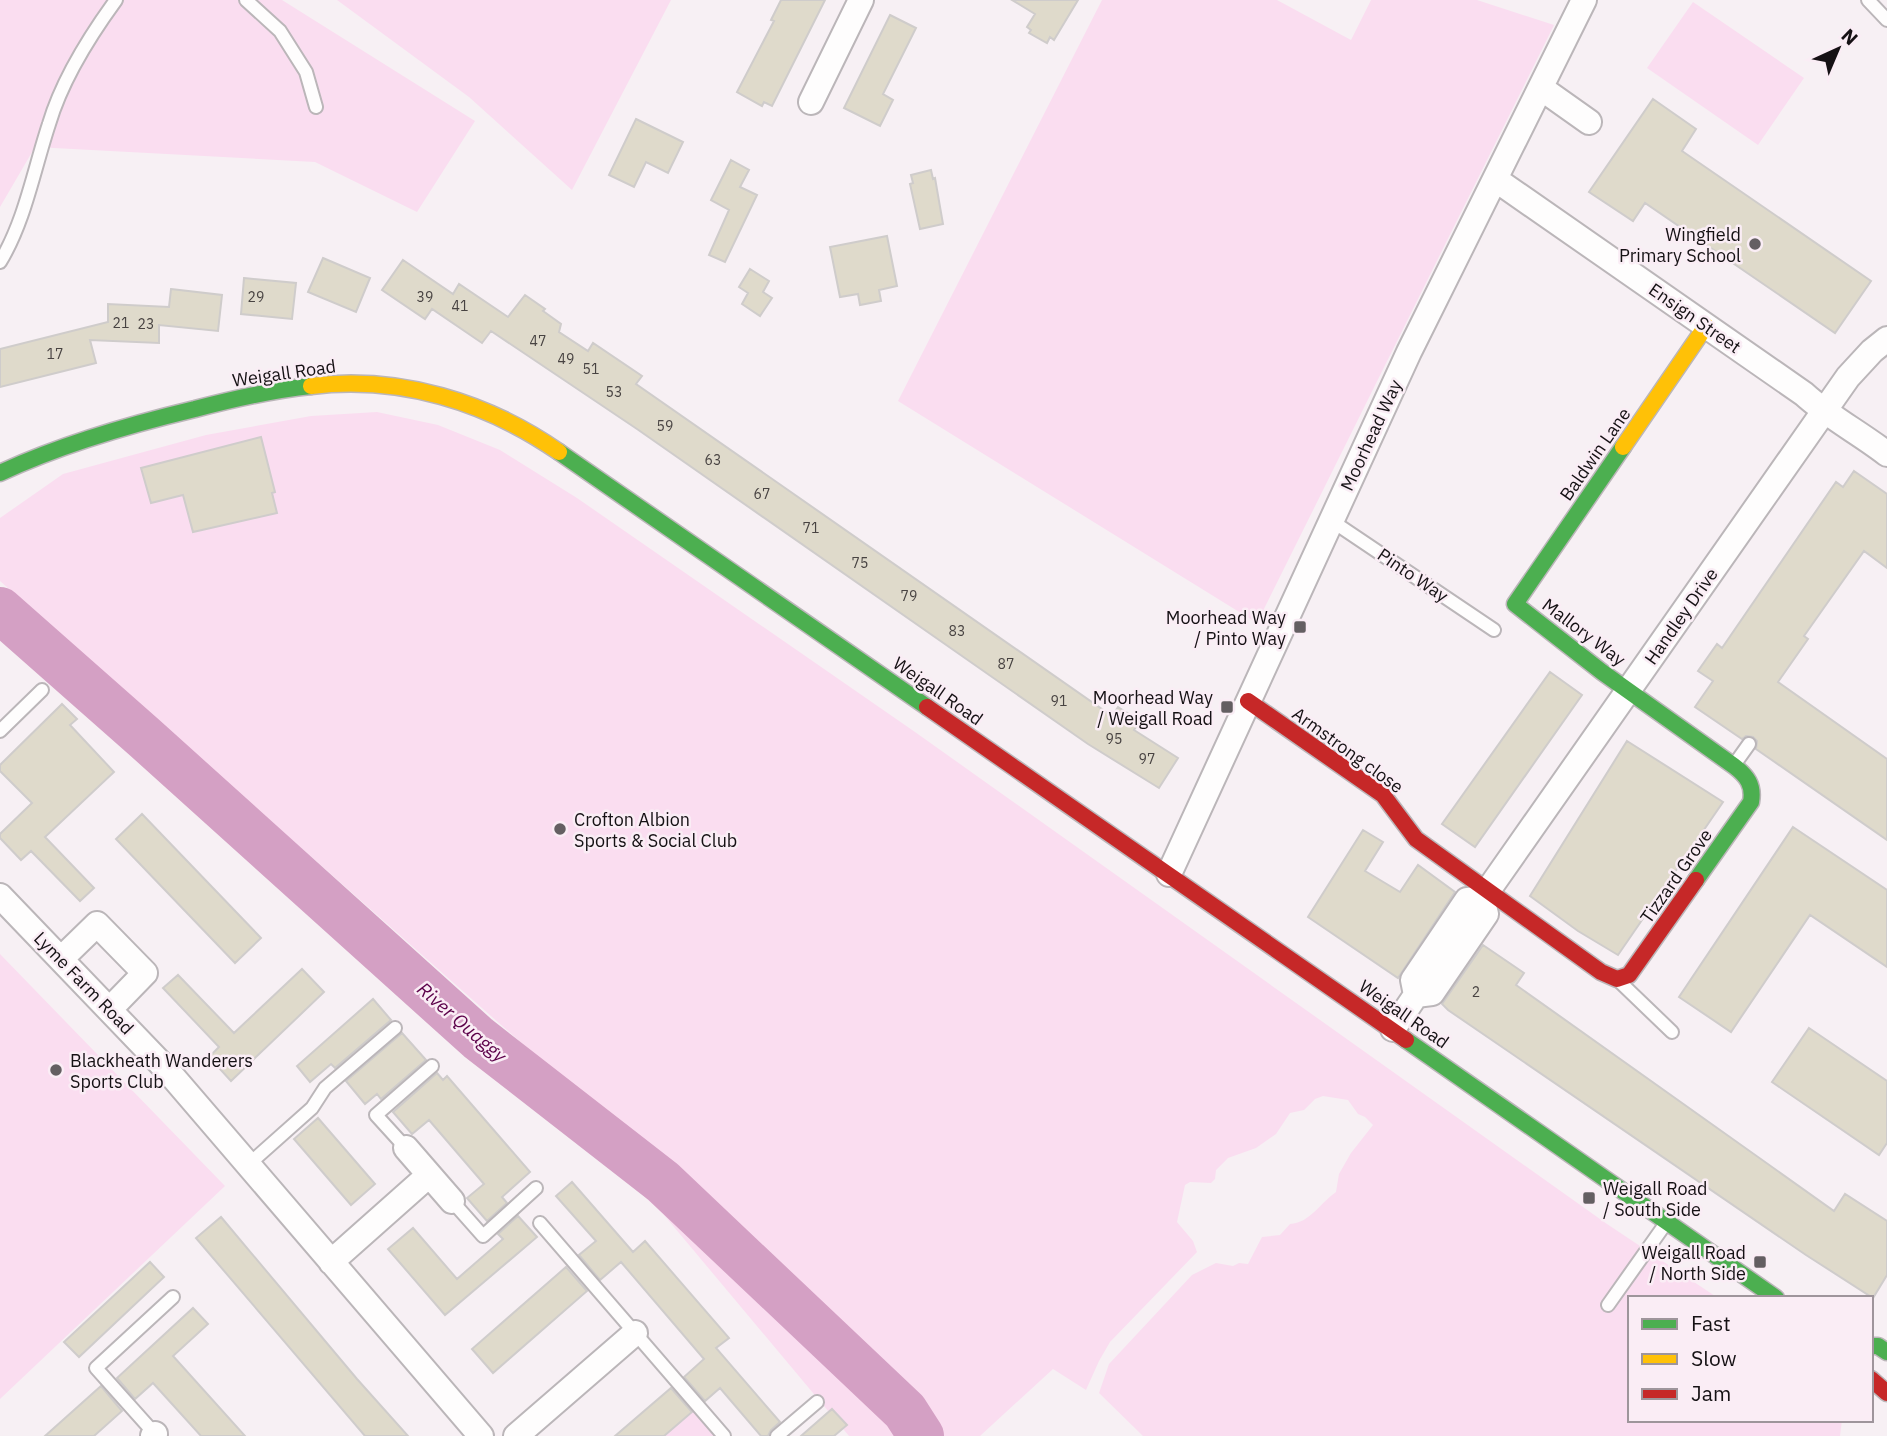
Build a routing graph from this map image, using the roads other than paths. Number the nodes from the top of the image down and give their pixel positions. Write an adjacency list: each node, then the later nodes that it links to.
1 (116, 0): 12 (lane)
2 (246, 0): 9 (lane)
3 (861, 0): 8 (street)
4 (1584, 0): 7 (street, Moorhead Way)
5 (1868, 0): 6 (lane)
6 (1887, 20)
7 (1541, 88): 10 (street); 11 (street, Moorhead Way)
8 (811, 102)
9 (316, 107)
10 (1589, 122)
11 (1495, 179): 13 (street, Ensign Street); 18 (street, Moorhead Way)
12 (0, 262)
13 (1706, 326): 15 (street, Ensign Street); 19 (street, Baldwin Lane)
14 (1887, 339): 15 (street, Handley Drive)
15 (1824, 412): 16 (street, Ensign Street); 22 (street, Handley Drive)
16 (1887, 454)
17 (0, 473): 27 (street, Weigall Road)
18 (1332, 521): 20 (lane, Pinto Way); 23 (street, Moorhead Way)
19 (1515, 604): 22 (street, Mallory Way)
20 (1494, 630)
21 (42, 690): 24 (lane)
22 (1630, 690): 26 (street, Tizzard Grove); 28 (street, Handley Drive)
23 (1248, 701): 27 (street, Moorhead Way); 28 (street, Armstrong close)
24 (0, 732)
25 (1749, 744): 26 (lane)
26 (1734, 766): 31 (street, Tizzard Grove)
27 (1169, 874): 34 (street, Weigall Road)
28 (1485, 895): 31 (street); 34 (street, Handley Drive)
29 (0, 897): 30 (street, Lyme Farm Road)
30 (61, 959): 32 (street, Lyme Farm Road); 32 (street)
31 (1617, 979): 35 (lane)
32 (110, 1009): 38 (street, Lyme Farm Road)
33 (395, 1028): 38 (lane)
34 (1393, 1029): 42 (street, Weigall Road)
35 (1672, 1032)
36 (432, 1066): 37 (lane)
37 (405, 1148): 39 (street)
38 (248, 1165): 44 (street, Lyme Farm Road)
39 (429, 1175): 41 (street); 44 (street)
40 (536, 1188): 41 (lane)
41 (452, 1201)
42 (1666, 1222): 45 (street, Weigall Road); 47 (lane)
43 (540, 1223): 48 (lane)
44 (331, 1262): 53 (street, Lyme Farm Road)
45 (1773, 1296)
46 (173, 1297): 52 (lane)
47 (1608, 1305)
48 (635, 1333): 54 (street); 55 (lane)
49 (1873, 1381): 50 (street)
50 (1887, 1393)
51 (817, 1402): 56 (lane)
52 (154, 1435)
53 (481, 1436)
54 (516, 1436)
55 (724, 1436)
56 (777, 1436)

